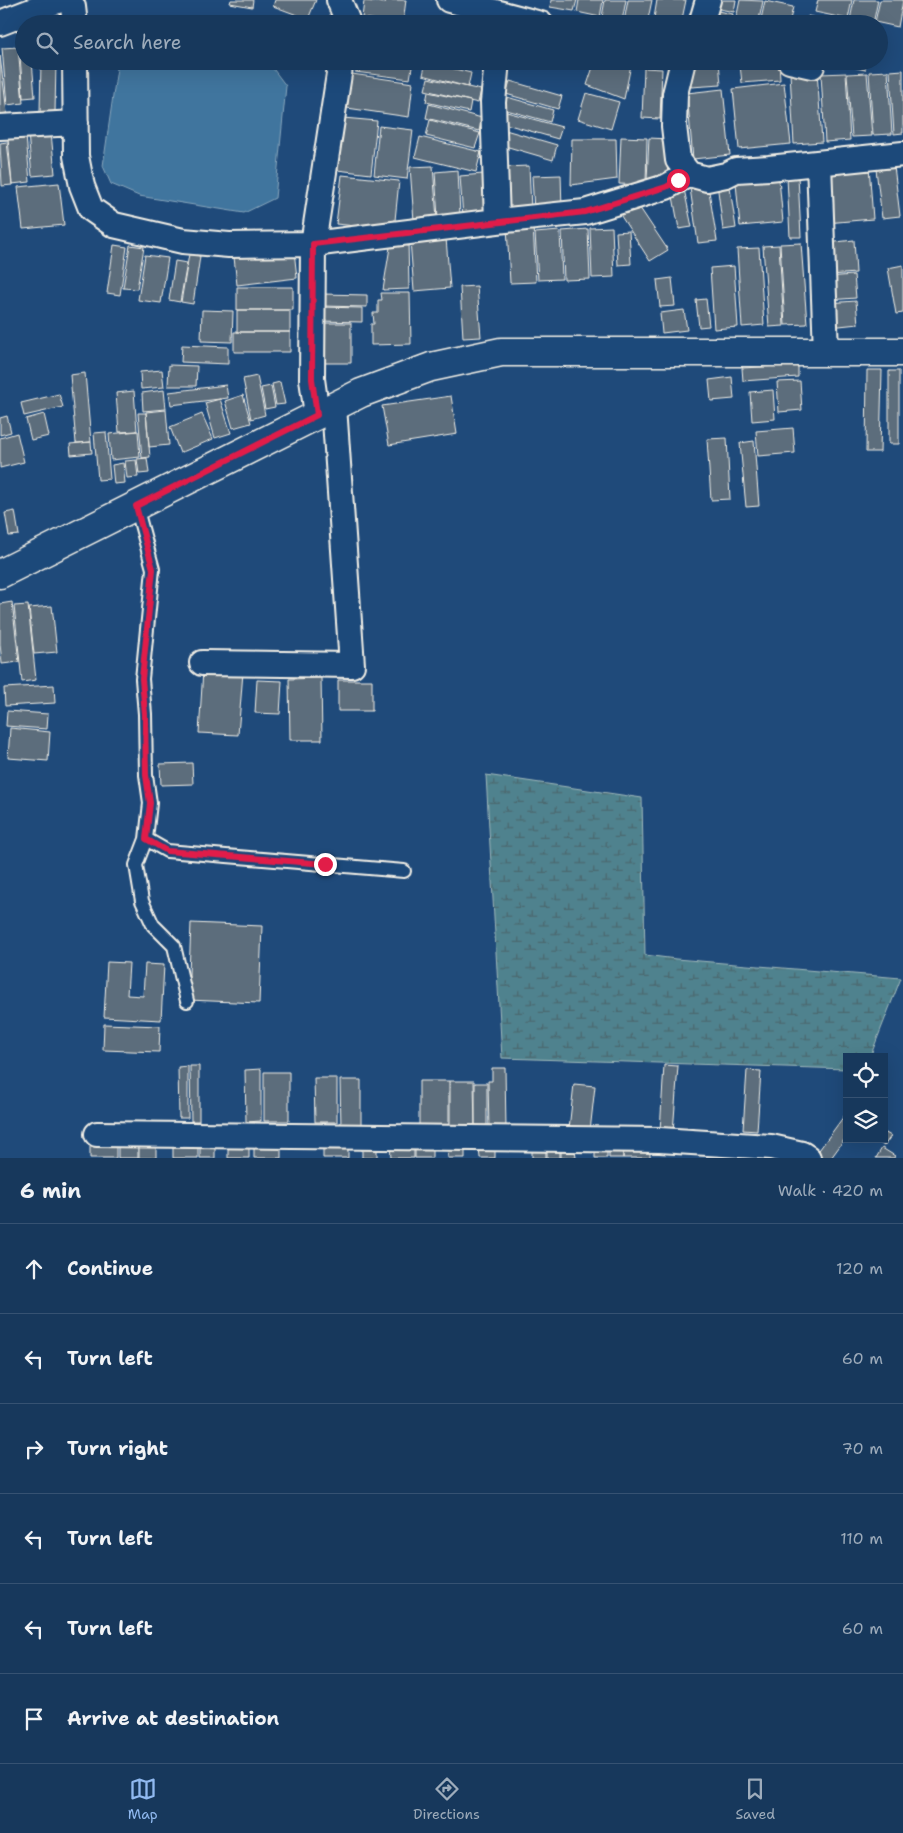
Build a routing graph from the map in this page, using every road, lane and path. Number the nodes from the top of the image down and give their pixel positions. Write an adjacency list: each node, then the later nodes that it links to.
1 (60, 0): 6 (street)
2 (69, 0): 7 (street)
3 (339, 0): 8 (street)
4 (449, 0): 9 (street)
5 (708, 0): 10 (street)
6 (21, 15)
7 (73, 15)
8 (345, 15)
9 (491, 15)
10 (704, 15)
11 (15, 17): 12 (street)
12 (0, 23)
13 (76, 70): 17 (street)
14 (340, 70): 23 (street)
15 (497, 70): 22 (street)
16 (681, 70): 21 (street)
17 (76, 123): 18 (street); 23 (street)
18 (0, 127)
19 (903, 154): 20 (street)
20 (819, 163): 21 (street); 24 (street)
21 (689, 174): 22 (street)
22 (497, 221): 23 (street)
23 (313, 244): 26 (street)
24 (826, 352): 25 (street); 26 (street)
25 (903, 352)
26 (326, 410): 27 (street); 29 (street)
27 (136, 506): 28 (street); 30 (lane)
28 (0, 574)
29 (202, 662)
30 (146, 839): 31 (lane); 32 (lane)
31 (404, 872)
32 (187, 1001)
33 (97, 1134): 34 (street)
34 (583, 1149): 35 (street)
35 (808, 1158)

